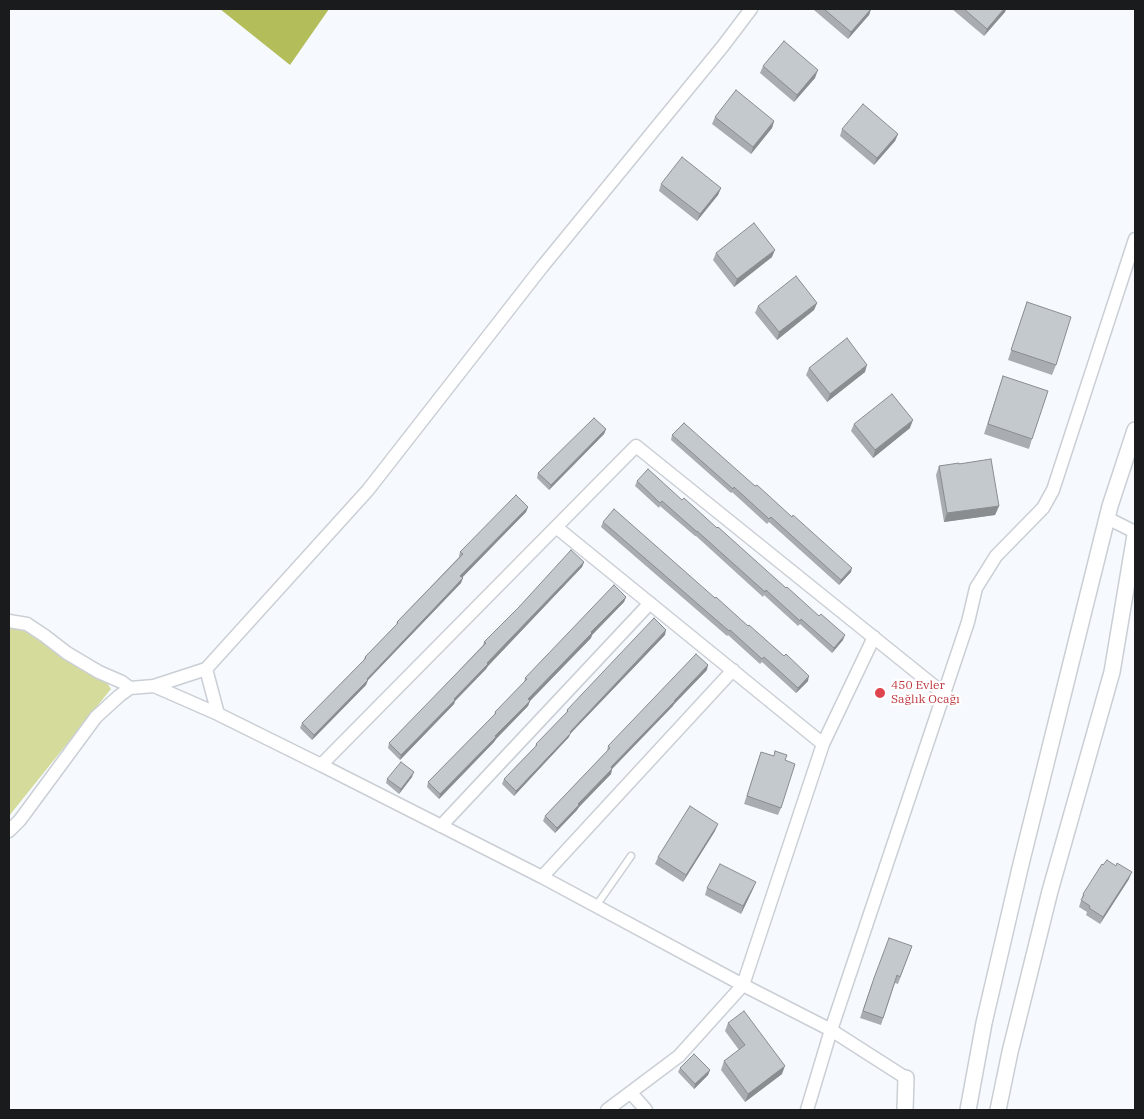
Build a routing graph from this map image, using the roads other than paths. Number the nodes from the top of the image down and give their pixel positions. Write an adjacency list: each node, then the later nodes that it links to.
1 (751, 9): 10 (street)
2 (1135, 239): 14 (street)
3 (1135, 430): 4 (street)
4 (1107, 518): 6 (street); 31 (street)
5 (556, 527): 7 (street); 9 (street); 17 (street)
6 (1135, 533): 32 (street)
7 (650, 603): 11 (street); 18 (street)
8 (9, 621): 13 (street)
9 (874, 637): 14 (street); 16 (street)
10 (206, 669): 12 (street); 15 (street)
11 (732, 670): 16 (street); 21 (street)
12 (154, 686): 13 (street); 15 (street)
13 (130, 688): 19 (street)
14 (944, 694): 24 (street)
15 (218, 714): 17 (street)
16 (823, 744): 23 (street)
17 (321, 764): 18 (street)
18 (441, 826): 21 (street)
19 (9, 831)
20 (631, 856): 22 (lane)
21 (542, 877): 22 (street)
22 (596, 906): 23 (street)
23 (743, 985): 24 (street); 26 (street)
24 (831, 1030): 25 (street); 29 (street)
25 (906, 1078): 30 (street)
26 (631, 1093): 27 (street); 28 (street)
27 (608, 1110)
28 (646, 1110)
29 (807, 1110)
30 (905, 1110)
31 (968, 1110)
32 (998, 1110)

